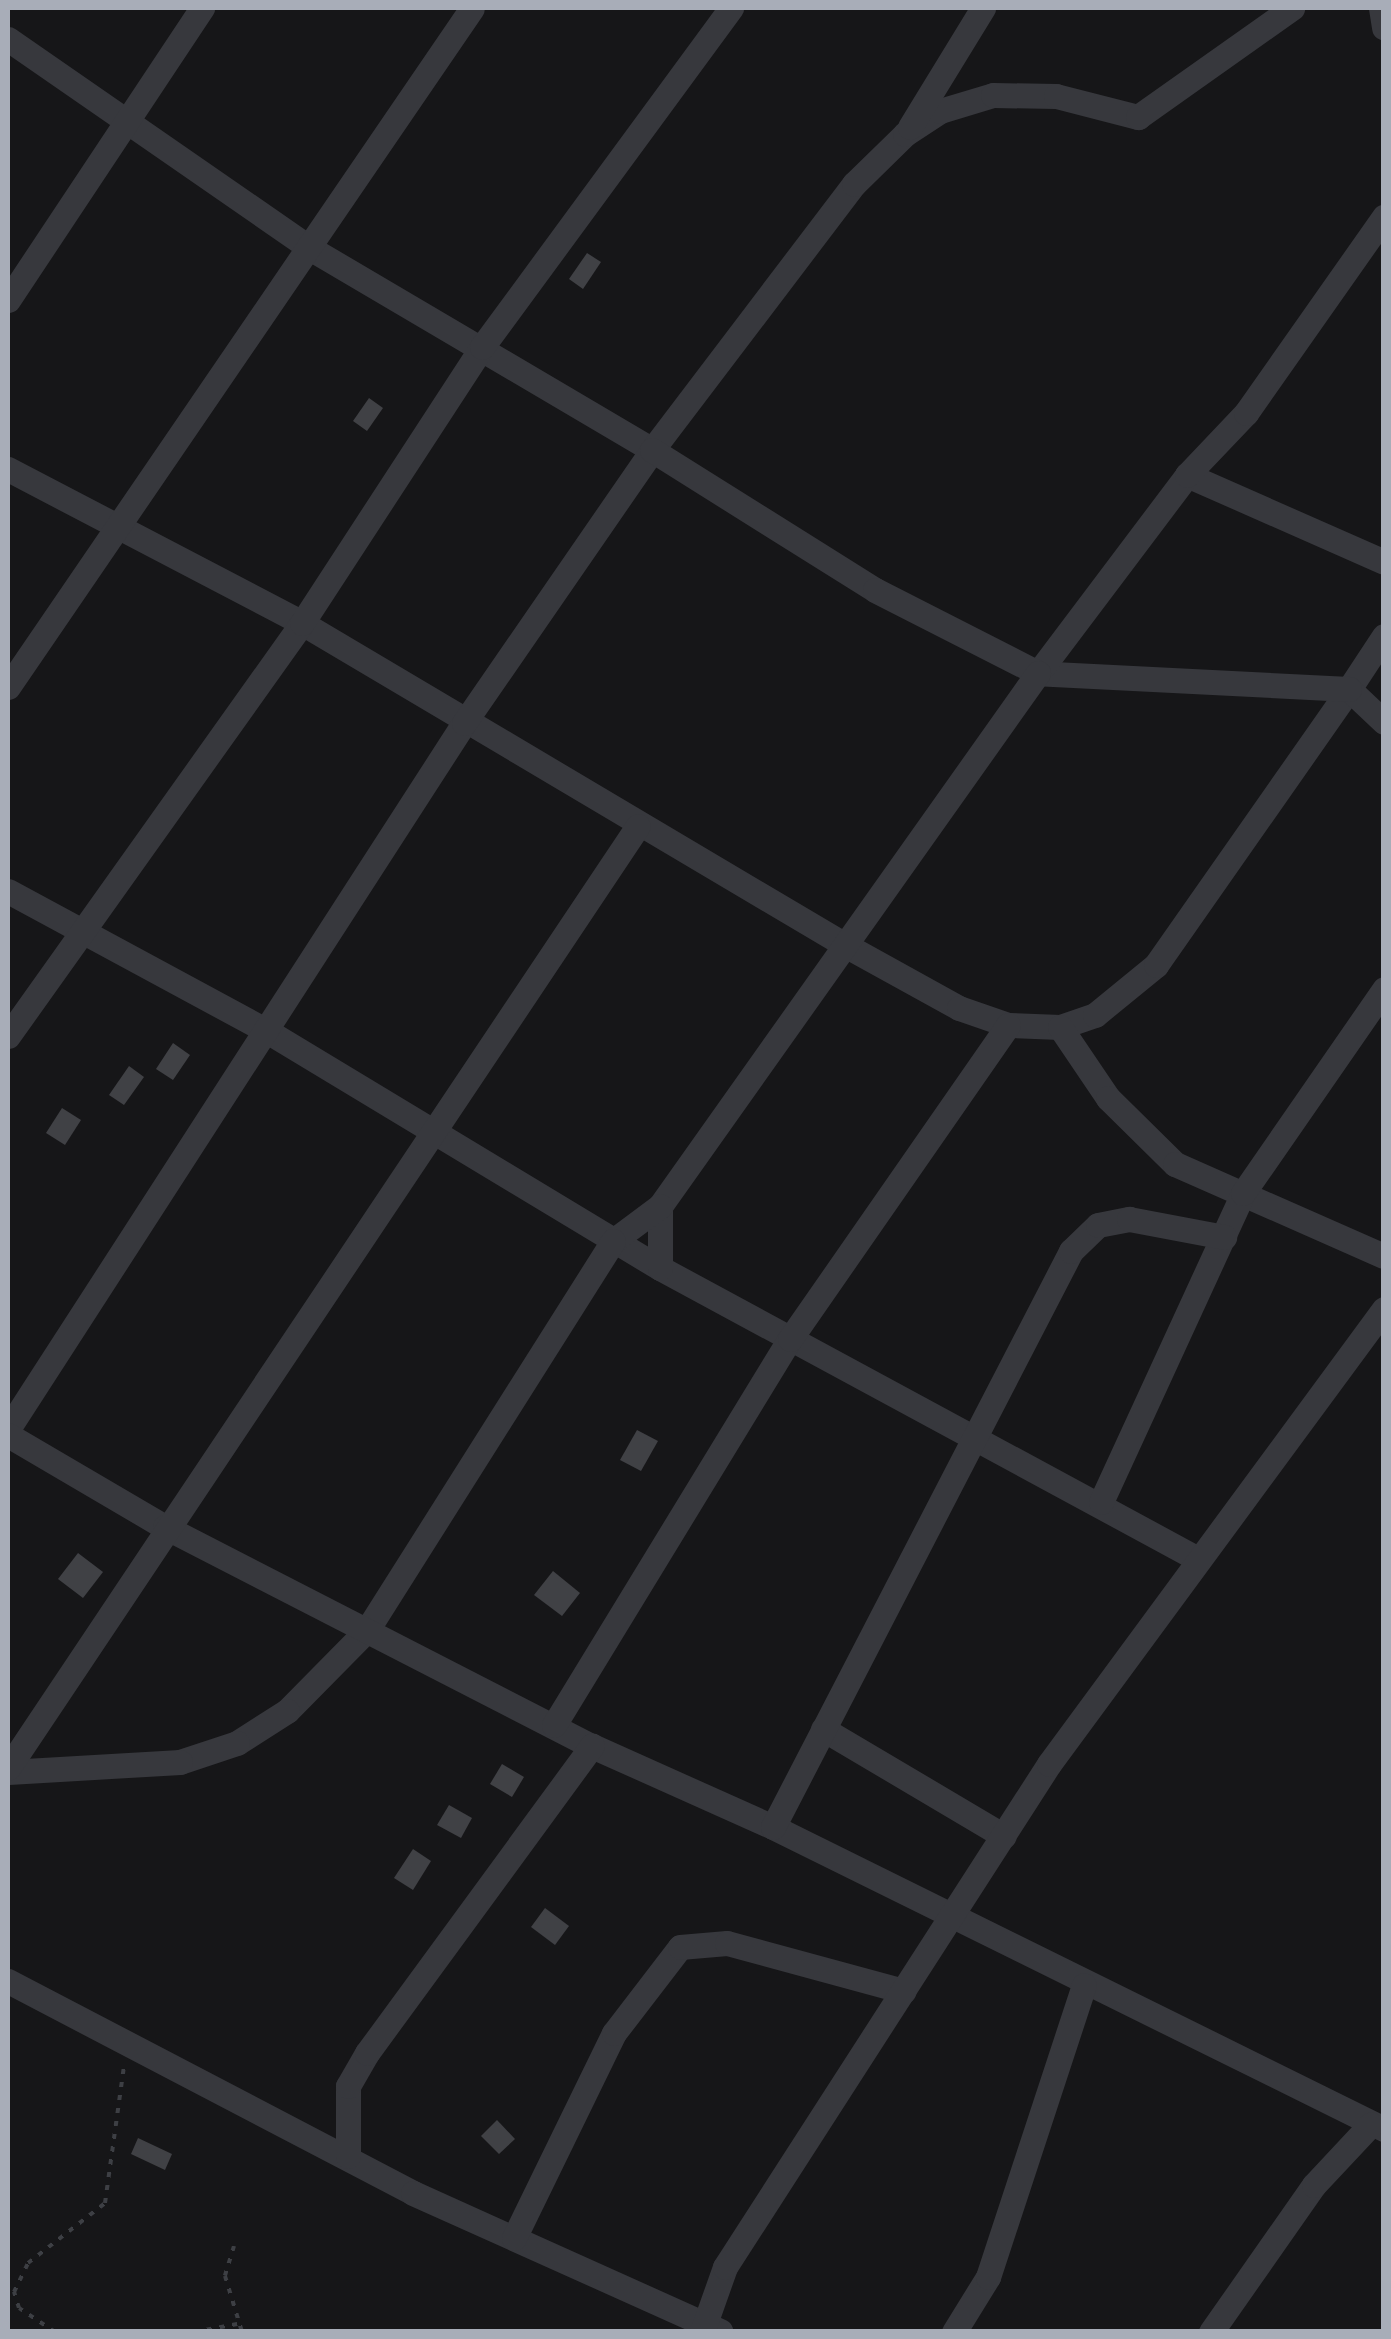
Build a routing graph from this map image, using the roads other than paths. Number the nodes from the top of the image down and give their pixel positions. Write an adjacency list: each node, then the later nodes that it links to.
1 (202, 8): 9 (street)
2 (472, 8): 12 (street)
3 (731, 8): 14 (street)
4 (984, 8): 10 (street)
5 (1382, 8): 7 (street)
6 (1282, 11): 10 (street)
7 (1384, 28)
8 (8, 38): 9 (street)
9 (130, 117): 12 (street); 13 (street)
10 (905, 134): 15 (street)
11 (1384, 217): 17 (street)
12 (313, 250): 14 (street); 18 (street)
13 (8, 300)
14 (482, 347): 15 (street); 20 (street)
15 (652, 450): 22 (street); 26 (street)
16 (8, 469): 18 (street)
17 (1187, 475): 19 (street); 22 (street)
18 (118, 528): 20 (street); 23 (street)
19 (1384, 562)
20 (302, 623): 26 (street); 29 (street)
21 (1384, 636): 24 (street)
22 (1038, 673): 24 (street); 30 (street)
23 (8, 687)
24 (1348, 689): 25 (street); 33 (street)
25 (1384, 722)
26 (464, 723): 27 (street); 34 (street)
27 (638, 826): 30 (street); 36 (street)
28 (8, 891): 29 (street)
29 (83, 935): 34 (street); 35 (street)
30 (845, 945): 32 (street); 38 (street)
31 (1384, 990): 37 (street)
32 (1008, 1025): 33 (street); 44 (street)
33 (1060, 1028): 37 (street)
34 (267, 1031): 36 (street); 45 (street)
35 (8, 1036)
36 (434, 1130): 40 (street); 48 (street)
37 (1243, 1192): 39 (street); 41 (street)
38 (660, 1206): 40 (street); 42 (street)
39 (1224, 1237): 46 (street); 47 (street)
40 (613, 1241): 42 (street); 50 (street)
41 (1384, 1256)
42 (660, 1268): 44 (street)
43 (1384, 1309): 49 (street)
44 (790, 1339): 46 (street); 51 (street)
45 (8, 1432): 48 (street)
46 (975, 1436): 47 (street); 52 (street)
47 (1101, 1502): 49 (street)
48 (165, 1527): 50 (street); 54 (street)
49 (1198, 1558): 56 (street)
50 (366, 1630): 51 (street); 54 (street)
51 (554, 1725): 53 (street)
52 (823, 1730): 55 (street); 56 (street)
53 (592, 1746): 55 (street); 62 (street)
54 (8, 1770)
55 (773, 1827): 57 (street)
56 (1004, 1836): 57 (street)
57 (952, 1917): 59 (street); 60 (street)
58 (8, 1981): 62 (street)
59 (1084, 1985): 61 (street); 65 (street)
60 (904, 1991): 63 (street); 64 (street)
61 (1377, 2126): 66 (street)
62 (348, 2156): 63 (street)
63 (514, 2238): 64 (street)
64 (710, 2330)
65 (954, 2332)
66 (1211, 2332)

